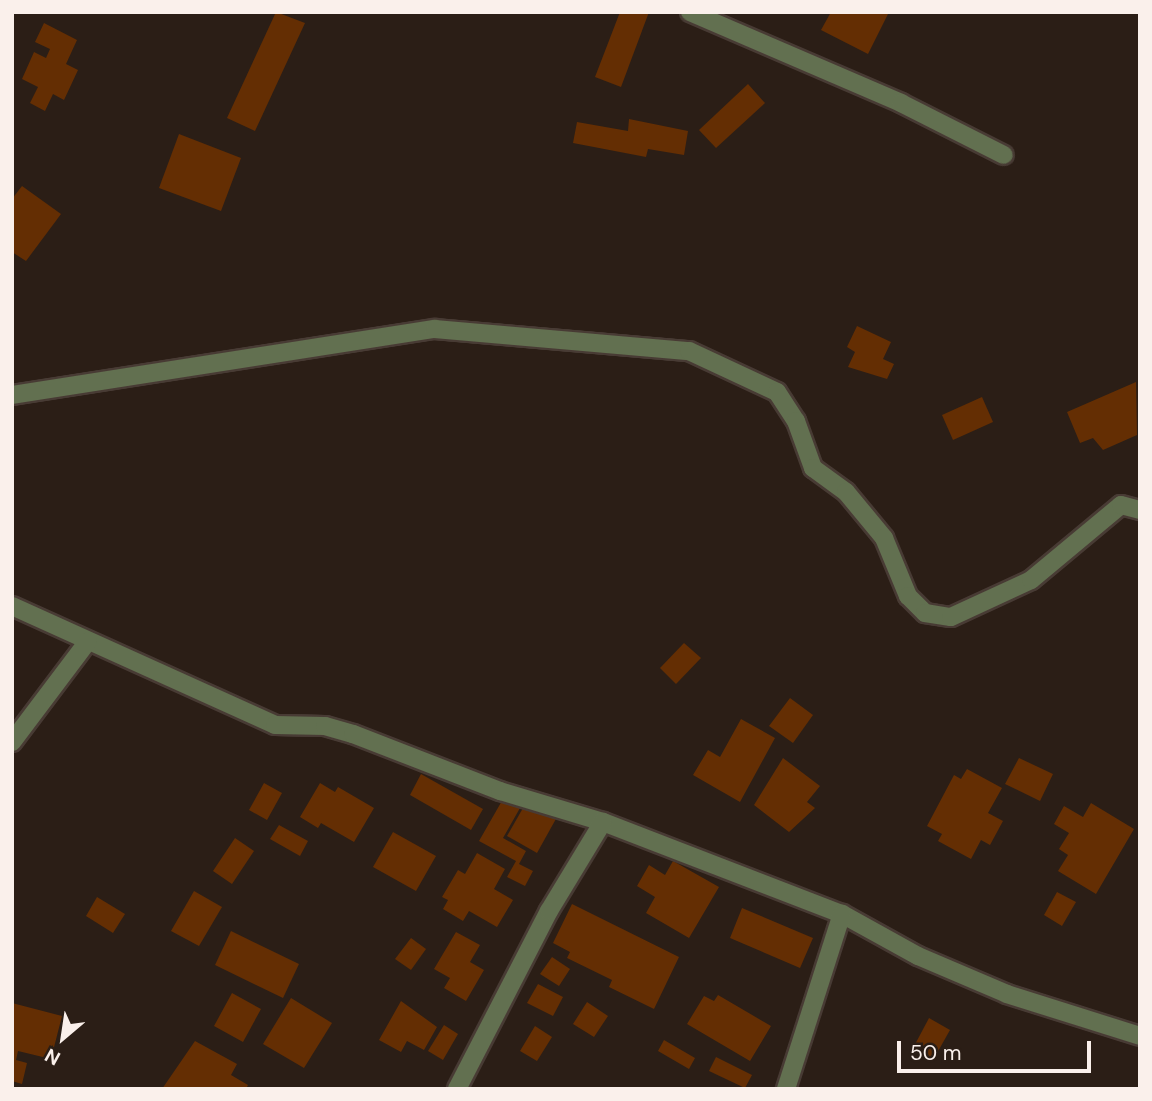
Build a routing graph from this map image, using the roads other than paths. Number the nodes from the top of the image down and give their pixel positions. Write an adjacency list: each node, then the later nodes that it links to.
1 (690, 12): 2 (street)
2 (1004, 155)
3 (12, 395): 4 (street)
4 (1140, 510)
5 (12, 606): 6 (street)
6 (88, 640): 7 (street); 8 (street)
7 (12, 743)
8 (603, 822): 9 (street); 11 (street)
9 (842, 914): 10 (street); 12 (street)
10 (1140, 1036)
11 (457, 1089)
12 (786, 1089)

